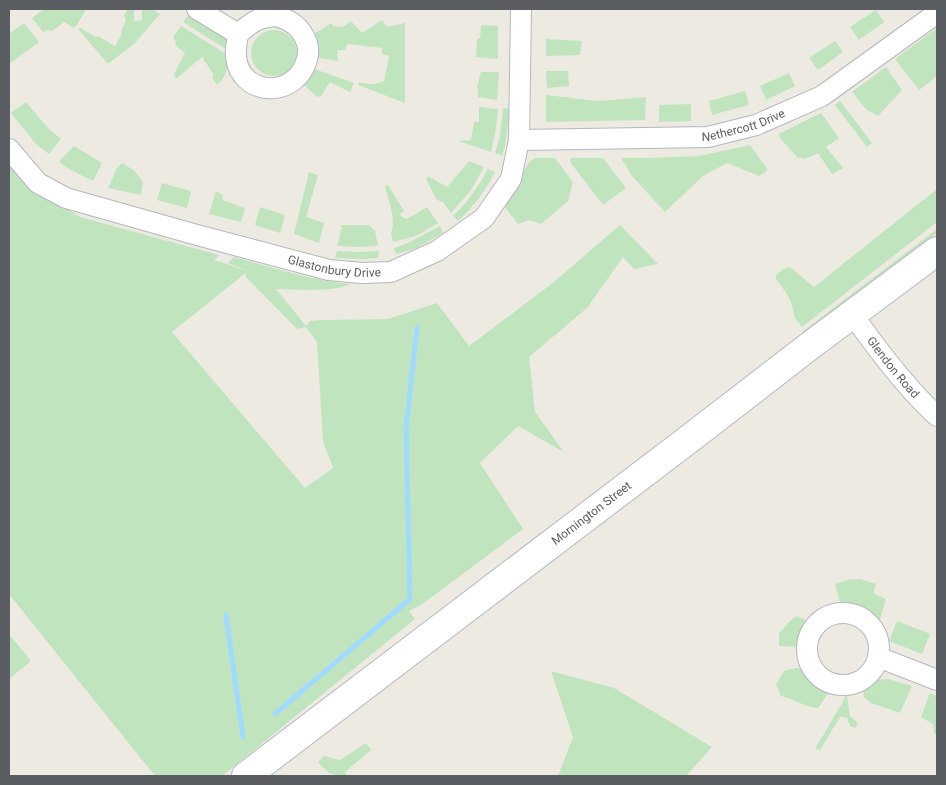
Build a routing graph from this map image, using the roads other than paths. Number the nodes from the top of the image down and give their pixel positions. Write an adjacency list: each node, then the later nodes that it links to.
1 (197, 9): 4 (street)
2 (521, 9): 5 (street, Glastonbury Drive)
3 (937, 13): 5 (street, Nethercott Drive)
4 (238, 34)
5 (519, 140): 6 (street, Glastonbury Drive)
6 (9, 149)
7 (937, 251): 8 (main road, Mornington Street)
8 (853, 315): 9 (street, Glendon Road); 12 (main road, Mornington Street)
9 (937, 416)
10 (878, 657): 11 (street)
11 (937, 680)
12 (246, 776)

